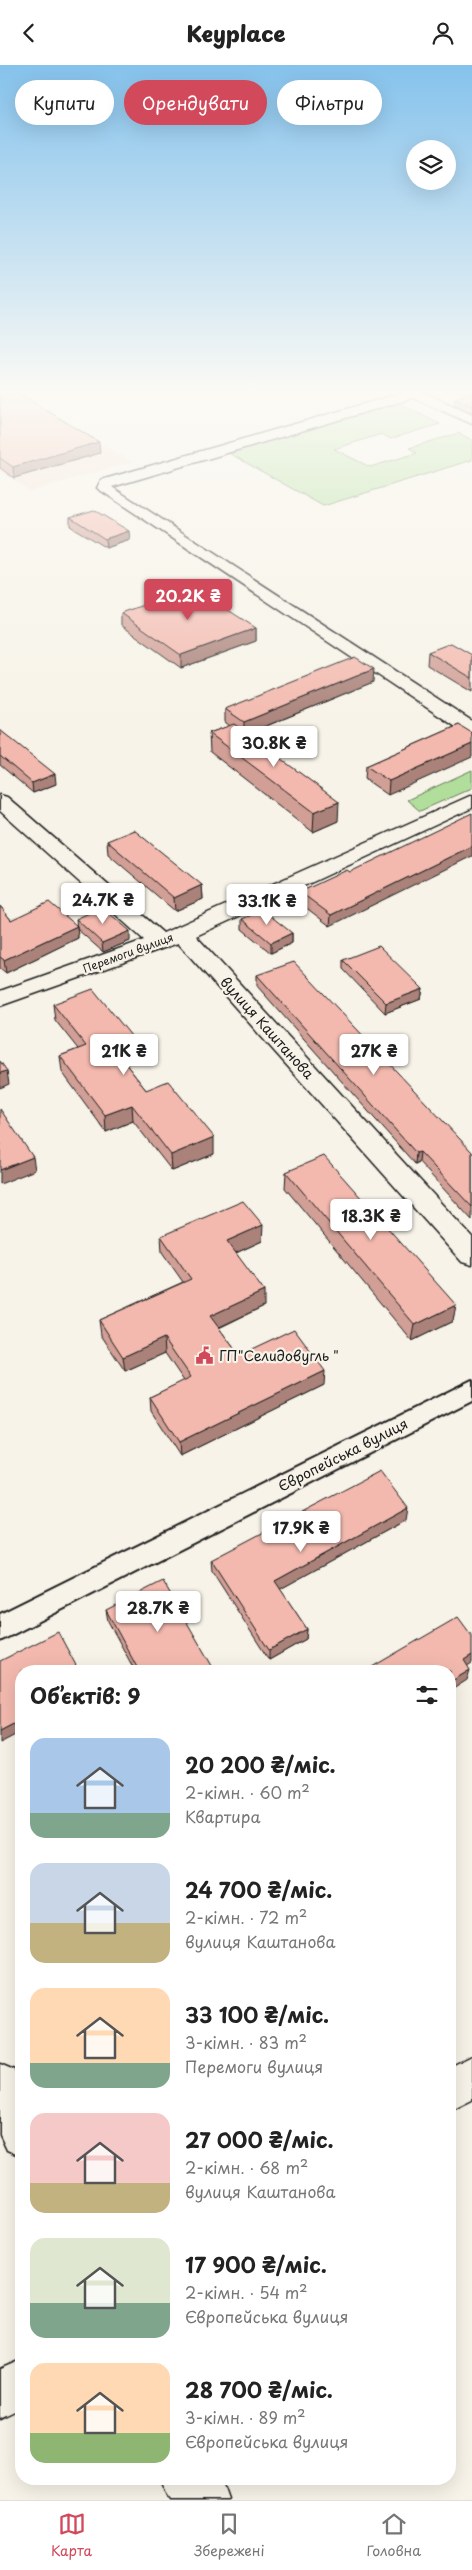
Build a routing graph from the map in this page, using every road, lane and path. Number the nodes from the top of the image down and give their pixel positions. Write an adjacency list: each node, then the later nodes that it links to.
1 (126, 503): 2 (street)
2 (472, 729)
3 (0, 801): 5 (street, вулиця Каштанова)
4 (472, 801): 5 (street, Перемоги вулиця)
5 (171, 938): 6 (street, Перемоги вулиця); 7 (street, вулиця Каштанова)
6 (0, 999)
7 (472, 1255)
8 (472, 1390): 9 (street, Європейська вулиця)
9 (0, 1629)
10 (472, 2076): 12 (street)
11 (0, 2084): 13 (street)
12 (456, 2087)
13 (15, 2121)
14 (15, 2386): 15 (street)
15 (0, 2395)
16 (189, 2485): 17 (street)
17 (204, 2500)

